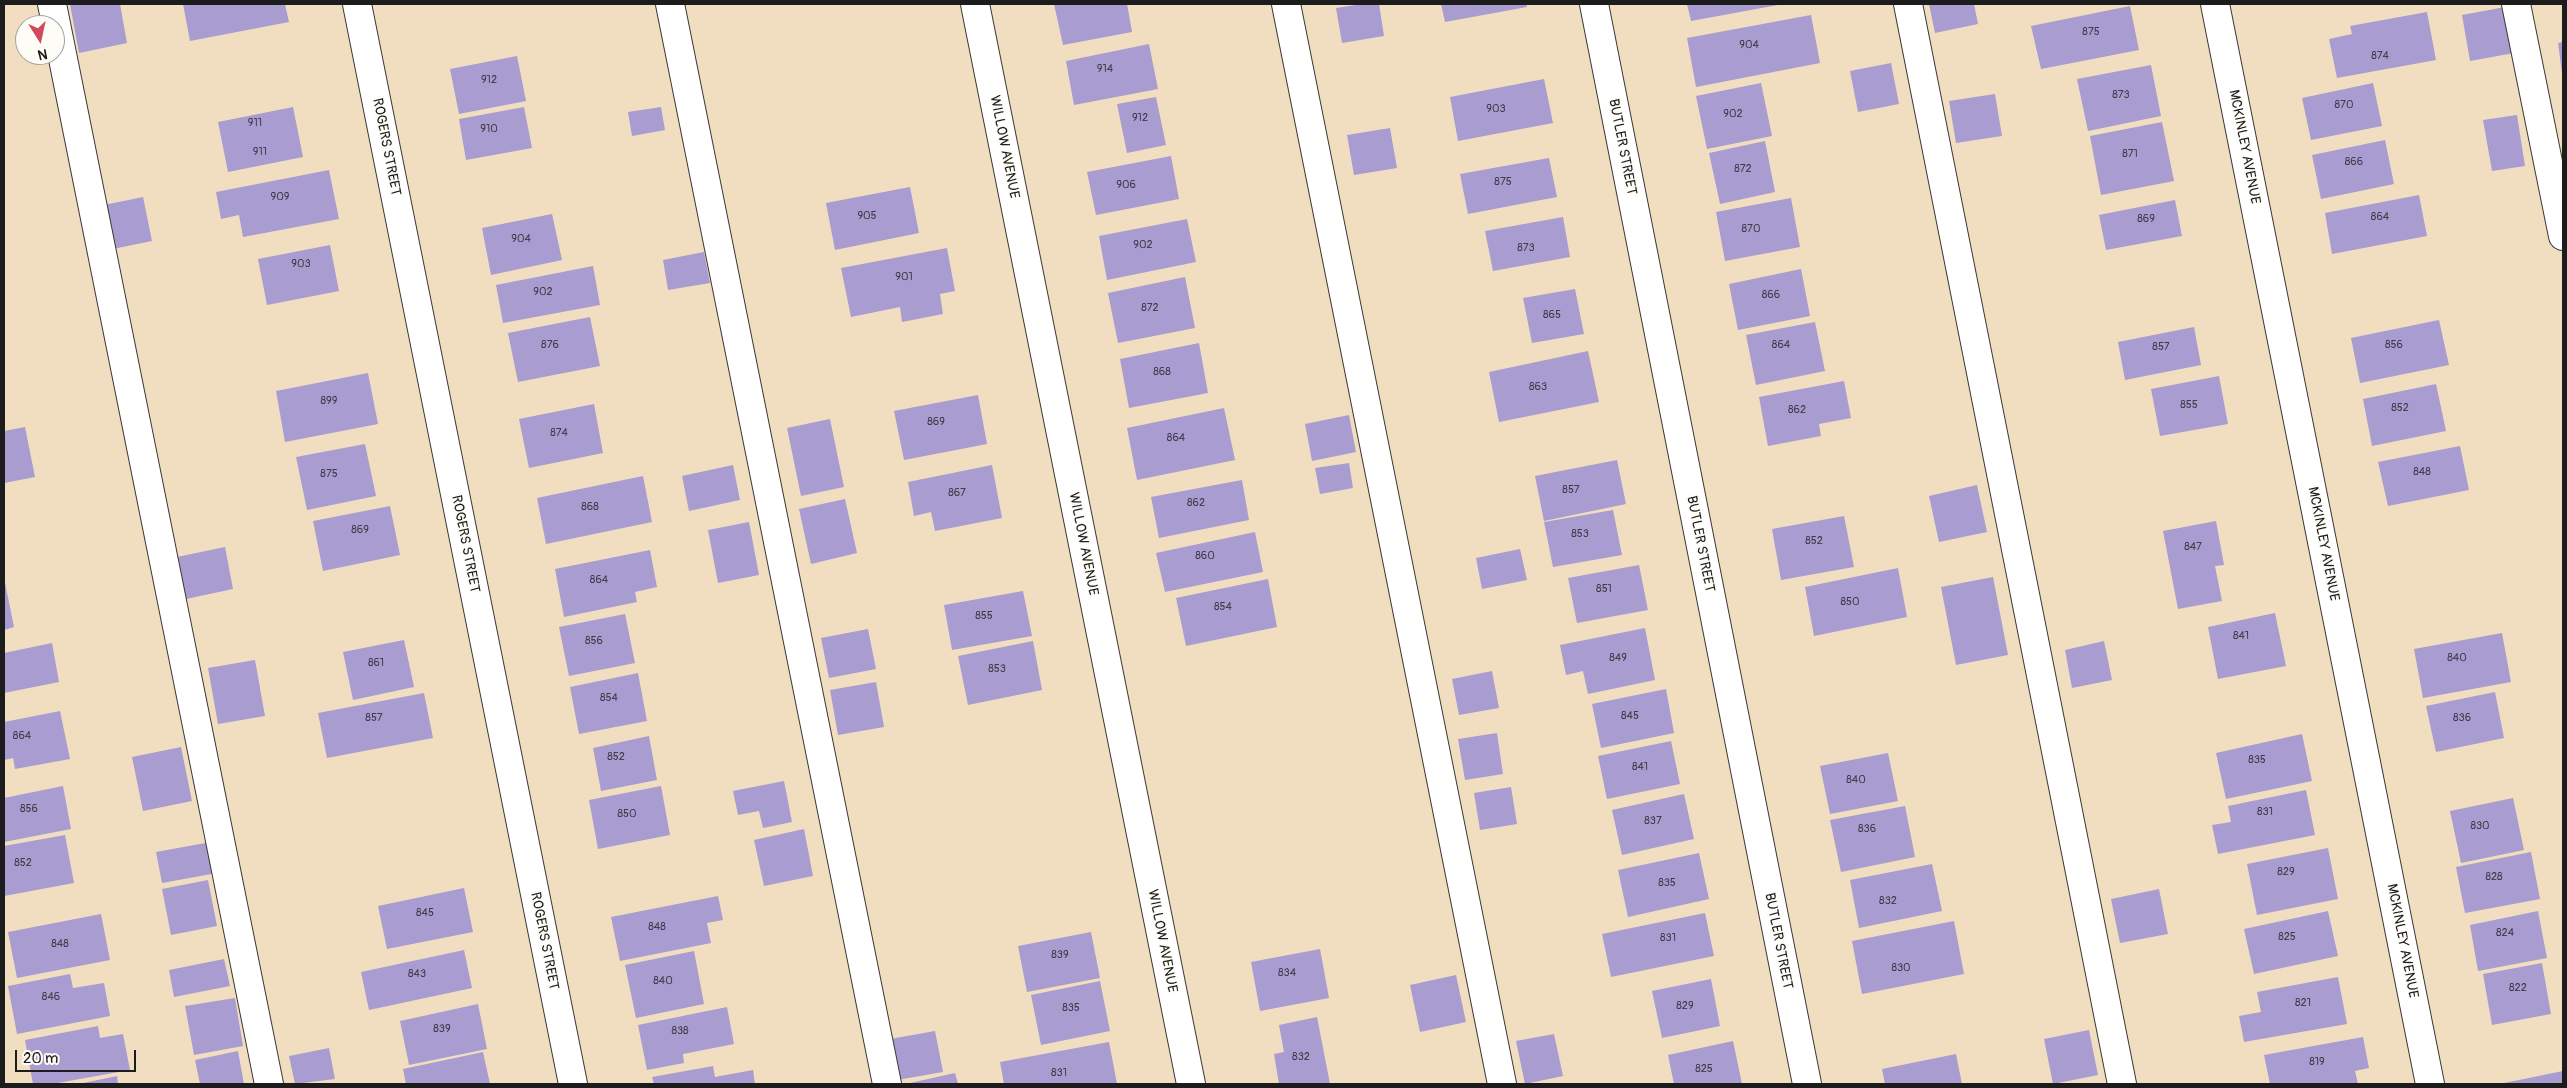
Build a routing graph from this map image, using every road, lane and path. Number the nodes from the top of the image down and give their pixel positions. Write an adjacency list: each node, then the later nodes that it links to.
1 (52, 4): 11 (street)
2 (357, 4): 12 (street, ROGERS STREET)
3 (670, 4): 13 (street)
4 (975, 4): 14 (street, WILLOW AVENUE)
5 (1286, 4): 15 (street)
6 (1594, 4): 16 (street, BUTLER STREET)
7 (1908, 4): 17 (street)
8 (2215, 4): 18 (street, MCKINLEY AVENUE)
9 (2516, 4): 10 (street)
10 (2563, 236)
11 (269, 1084)
12 (573, 1084)
13 (887, 1084)
14 (1191, 1084)
15 (1502, 1084)
16 (1807, 1084)
17 (2122, 1084)
18 (2430, 1084)

